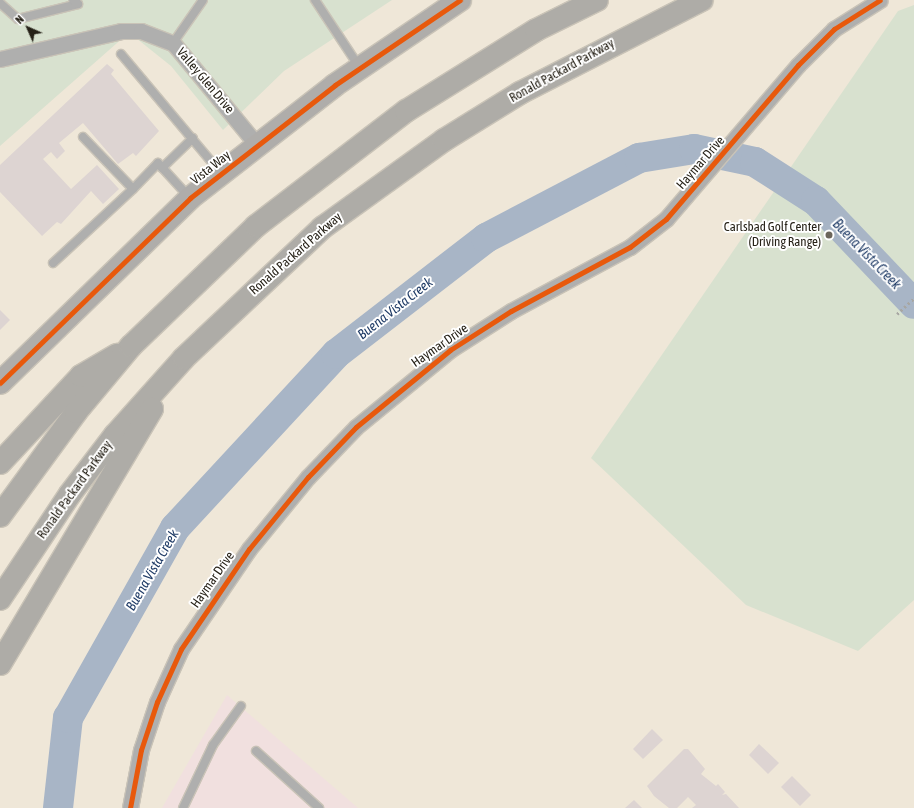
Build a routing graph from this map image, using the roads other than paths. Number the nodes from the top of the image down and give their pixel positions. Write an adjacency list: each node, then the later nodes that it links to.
1 (73, 0): 8 (lane)
2 (203, 0): 9 (lane)
3 (315, 0): 12 (lane)
4 (460, 0): 12 (main road, Vista Way)
5 (597, 0): 21 (highway)
6 (702, 0): 22 (highway, Ronald Packard Parkway)
7 (880, 0): 30 (street, Haymar Drive)
8 (0, 3)
9 (173, 43): 11 (street, Valley Glen Drive); 15 (street, Valley Glen Drive)
10 (121, 54): 14 (lane)
11 (0, 59)
12 (360, 68): 15 (main road, Vista Way)
13 (84, 137): 18 (lane)
14 (193, 138): 16 (lane); 17 (lane)
15 (258, 146): 17 (main road, Vista Way)
16 (162, 168): 18 (lane); 19 (lane)
17 (222, 174): 19 (main road, Vista Way)
18 (133, 189): 20 (lane)
19 (190, 198): 23 (main road, Vista Way)
20 (53, 262)
21 (131, 346): 24 (highway); 25 (highway)
22 (184, 358): 26 (highway, Ronald Packard Parkway); 27 (highway)
23 (0, 383)
24 (0, 463)
25 (0, 516)
26 (0, 599)
27 (0, 664)
28 (241, 706): 31 (lane)
29 (256, 751): 32 (lane)
30 (130, 808)
31 (183, 808)
32 (320, 808)

